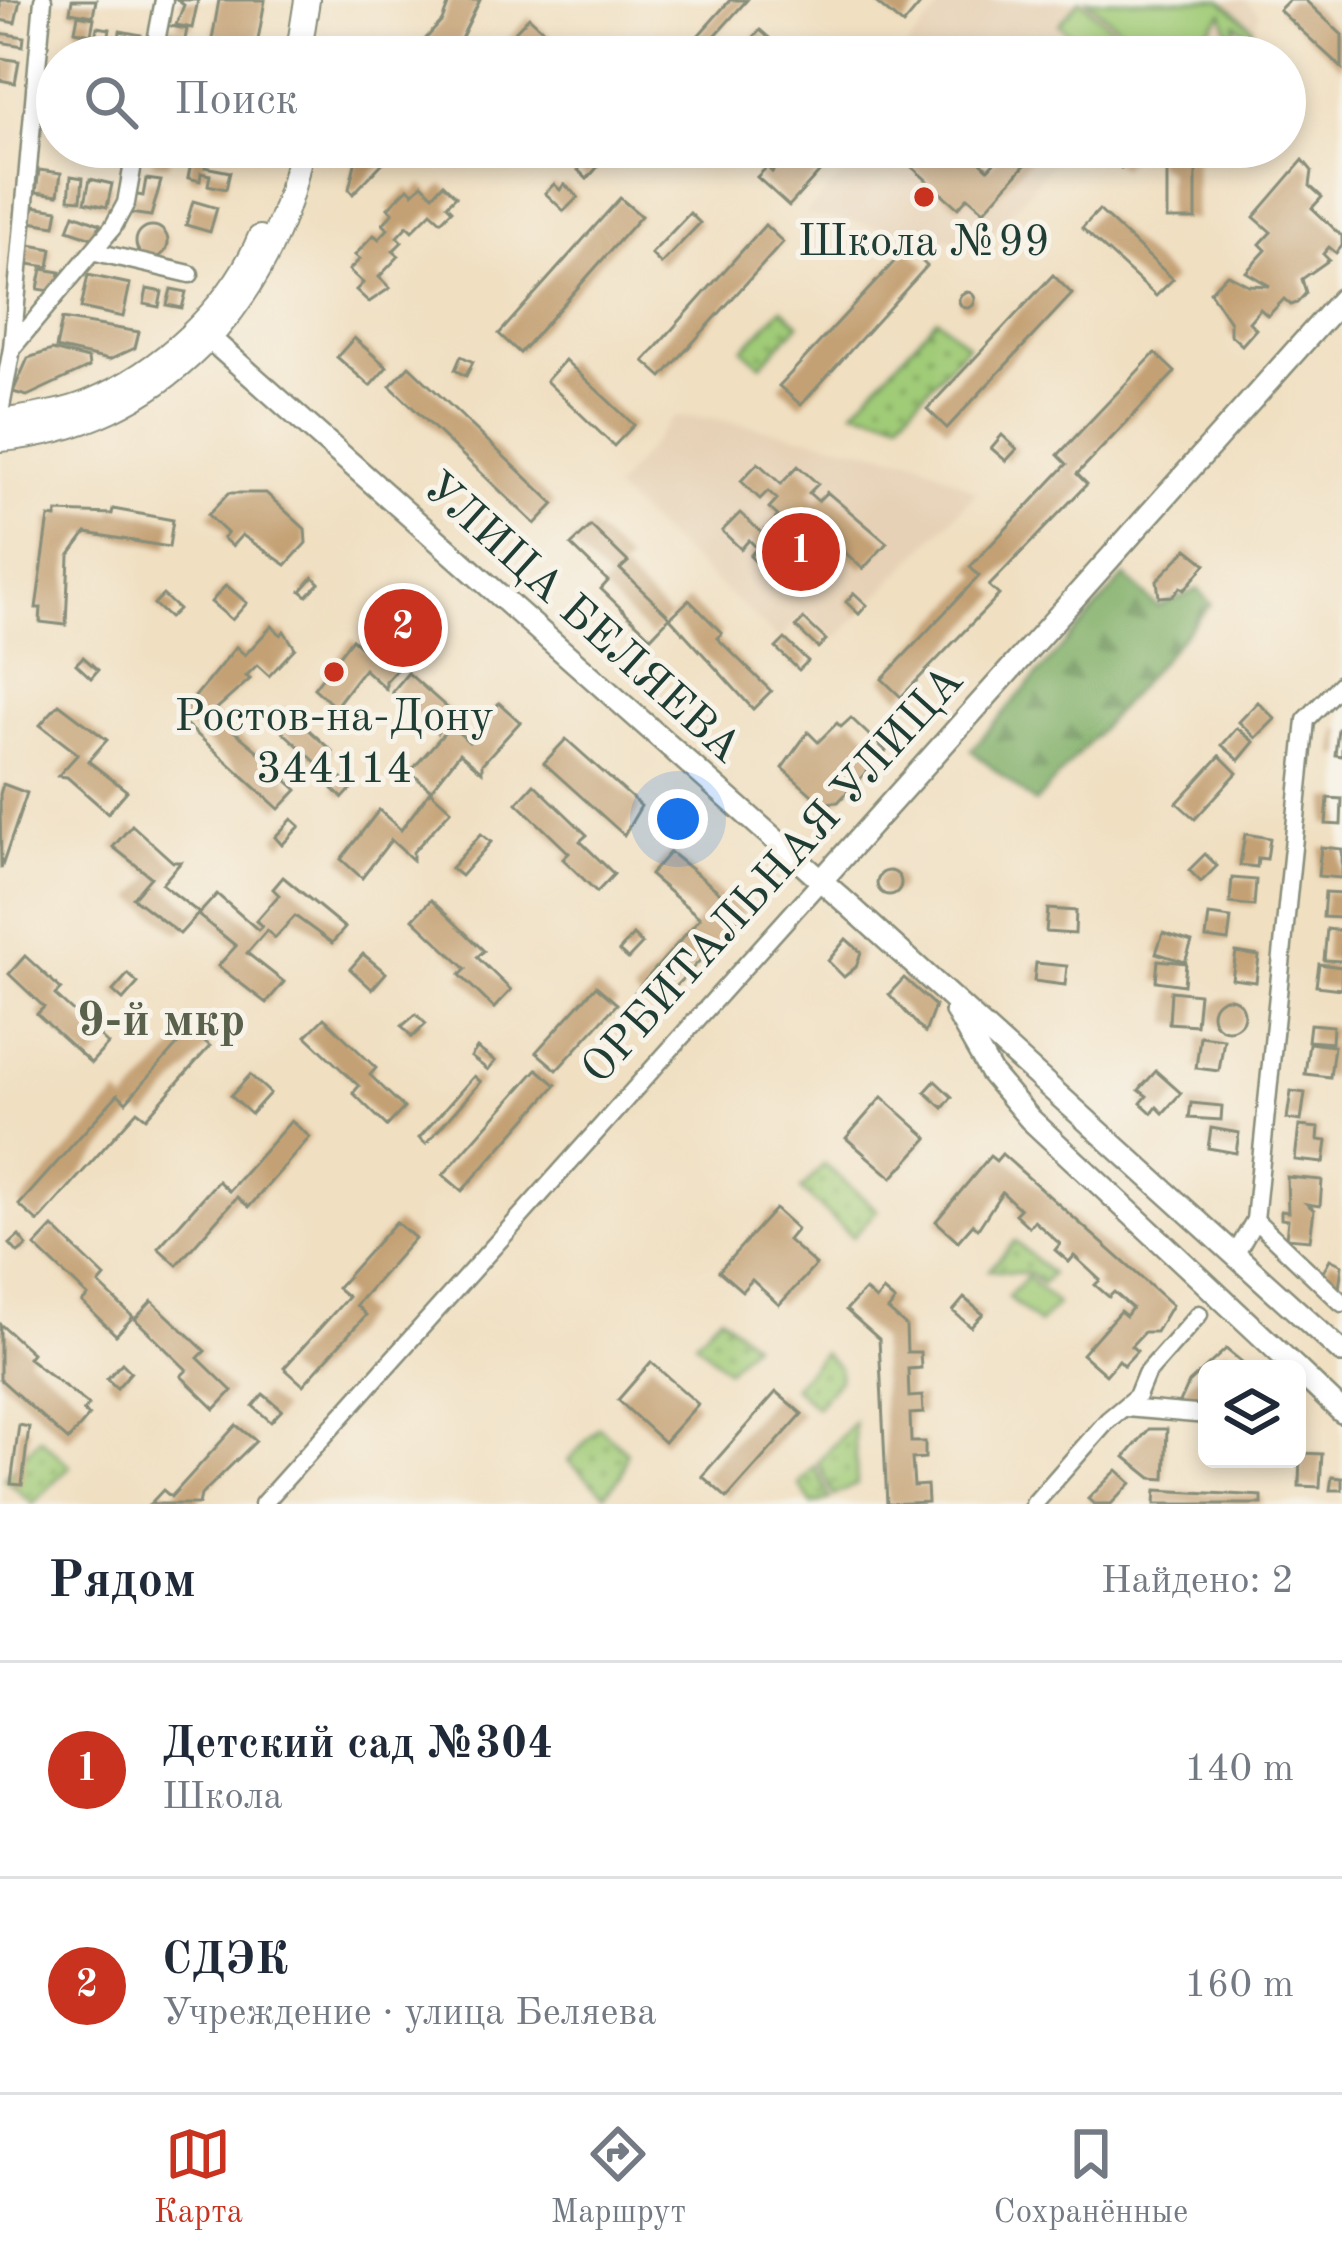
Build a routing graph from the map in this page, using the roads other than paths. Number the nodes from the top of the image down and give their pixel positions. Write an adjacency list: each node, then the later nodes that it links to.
1 (43, 0): 5 (street)
2 (164, 0): 6 (street)
3 (307, 0): 7 (main road)
4 (324, 0): 8 (main road)
5 (40, 36)
6 (157, 36)
7 (301, 36)
8 (318, 36)
9 (36, 79): 17 (street)
10 (132, 168): 13 (street)
11 (278, 168): 16 (main road)
12 (296, 168): 16 (main road)
13 (96, 252): 14 (street); 17 (street)
14 (190, 274)
15 (1342, 299): 23 (main road, ОРБИТАЛЬНАЯ УЛИЦА)
16 (203, 333): 18 (main road); 23 (main road, УЛИЦА БЕЛЯЕВА)
17 (12, 349): 19 (street)
18 (124, 395): 20 (main road); 21 (main road)
19 (0, 413)
20 (0, 422)
21 (0, 439)
22 (1342, 683): 27 (street)
23 (820, 882): 24 (main road, УЛИЦА БЕЛЯЕВА); 37 (street, ОРБИТАЛЬНАЯ УЛИЦА)
24 (947, 995): 25 (main road, УЛИЦА БЕЛЯЕВА); 26 (main road)
25 (1176, 1202): 26 (main road); 28 (main road, УЛИЦА БЕЛЯЕВА)
26 (1130, 1215): 32 (main road)
27 (1256, 1220): 28 (street); 29 (street)
28 (1235, 1256): 31 (main road, УЛИЦА БЕЛЯЕВА)
29 (1342, 1304)
30 (1199, 1314): 34 (street)
31 (1342, 1352)
32 (1287, 1360)
33 (1306, 1378): 35 (main road)
34 (1126, 1408): 36 (street); 38 (street)
35 (1342, 1412)
36 (1198, 1413)
37 (263, 1504)
38 (1034, 1504)

